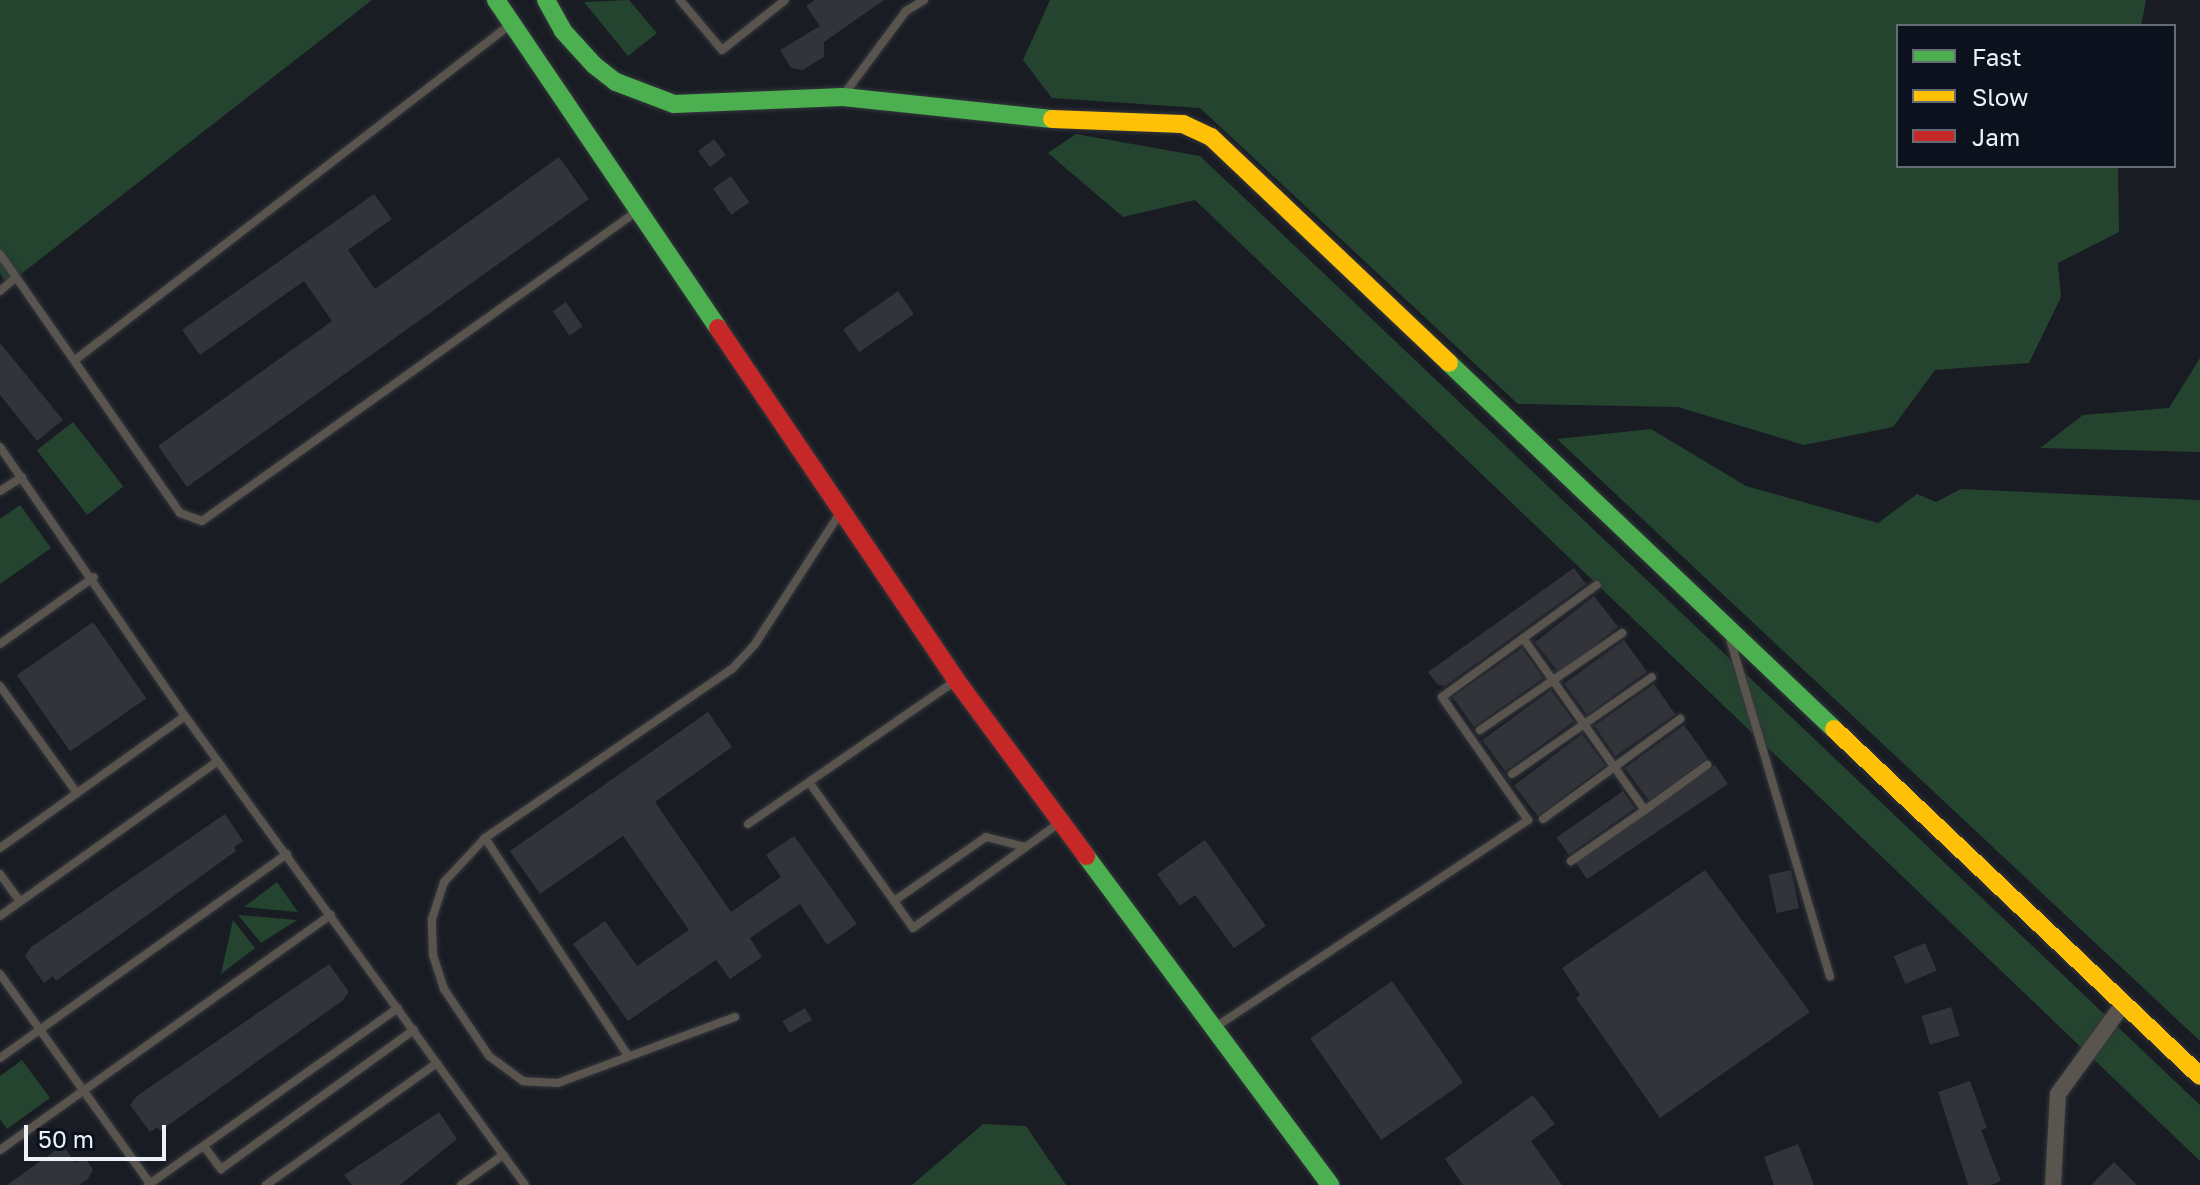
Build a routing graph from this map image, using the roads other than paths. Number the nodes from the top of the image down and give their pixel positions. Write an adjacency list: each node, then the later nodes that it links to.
1 (496, 0): 6 (street)
2 (546, 0): 7 (street)
3 (680, 0): 4 (lane)
4 (785, 0)
5 (924, 0): 7 (lane)
6 (511, 24): 8 (street); 12 (lane)
7 (843, 97): 19 (street)
8 (640, 209): 12 (lane); 16 (street)
9 (0, 254): 10 (lane)
10 (15, 278): 11 (lane); 12 (lane)
11 (0, 291)
12 (75, 360)
13 (0, 447): 14 (lane)
14 (22, 477): 15 (lane); 17 (lane)
15 (0, 491)
16 (842, 510): 24 (street); 41 (lane)
17 (94, 577): 22 (lane); 27 (lane)
18 (1597, 585): 21 (lane)
19 (1725, 623): 52 (lane); 53 (street)
20 (1622, 633): 25 (lane)
21 (1523, 638): 25 (lane); 57 (lane)
22 (0, 644)
23 (1652, 677): 29 (lane)
24 (956, 680): 35 (lane); 39 (street)
25 (1554, 681): 29 (lane); 30 (lane)
26 (0, 686): 36 (lane)
27 (185, 716): 31 (lane); 36 (lane)
28 (1680, 719): 33 (lane)
29 (1585, 725): 33 (lane); 34 (lane)
30 (1480, 730)
31 (218, 761): 44 (lane); 48 (lane)
32 (1707, 765): 37 (lane)
33 (1615, 768): 37 (lane); 38 (lane)
34 (1512, 774)
35 (809, 782): 40 (lane); 47 (lane)
36 (77, 793): 43 (lane)
37 (1645, 810): 45 (lane)
38 (1543, 819)
39 (1060, 821): 42 (lane); 57 (street)
40 (748, 824)
41 (485, 838): 59 (lane); 59 (lane)
42 (1025, 847): 47 (lane); 47 (lane)
43 (0, 848)
44 (287, 854): 49 (lane); 56 (lane)
45 (1571, 861)
46 (0, 874): 48 (lane)
47 (894, 901)
48 (20, 902): 50 (lane)
49 (331, 915): 54 (lane); 63 (lane)
50 (0, 916)
51 (0, 974): 56 (lane)
52 (1830, 976)
53 (2124, 1003): 62 (street); 72 (street)
54 (398, 1008): 58 (lane); 64 (lane)
55 (735, 1017): 59 (lane)
56 (40, 1029): 60 (lane); 63 (lane)
57 (1214, 1029): 71 (street)
58 (414, 1030): 61 (lane); 64 (lane)
59 (628, 1056)
60 (0, 1058)
61 (437, 1063): 66 (lane); 68 (lane)
62 (2200, 1076)
63 (84, 1090): 65 (lane); 67 (lane)
64 (204, 1146): 67 (lane)
65 (0, 1150)
66 (503, 1155): 69 (lane); 70 (lane)
67 (150, 1184)
68 (266, 1185)
69 (461, 1185)
70 (525, 1185)
71 (1330, 1185)
72 (2053, 1185)

